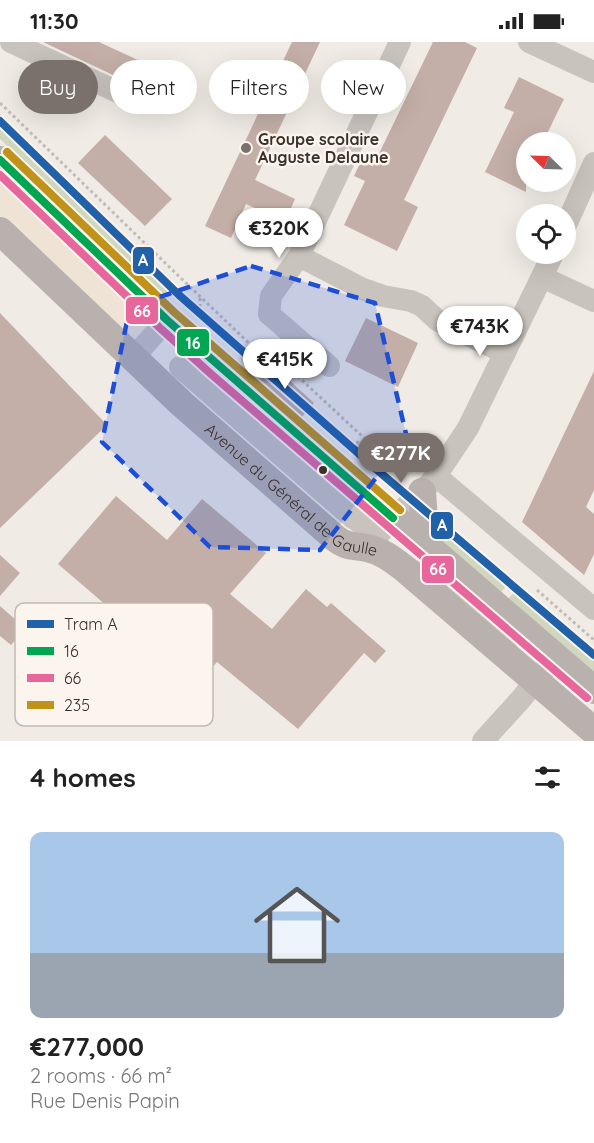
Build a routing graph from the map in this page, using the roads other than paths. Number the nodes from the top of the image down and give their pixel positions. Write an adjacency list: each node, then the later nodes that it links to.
1 (12, 42): 5 (street)
2 (400, 42): 10 (street)
3 (529, 42): 4 (street)
4 (594, 72)
5 (110, 88)
6 (0, 160): 14 (main road, Avenue du Général de Gaulle)
7 (594, 163): 8 (street)
8 (575, 204)
9 (0, 231): 16 (main road, Avenue du Général de Gaulle)
10 (299, 256): 15 (street); 17 (street)
11 (548, 264): 12 (street)
12 (542, 277): 13 (street); 15 (street)
13 (594, 301)
14 (167, 320): 16 (street); 18 (main road, Avenue du Général de Gaulle)
15 (505, 353): 19 (street)
16 (133, 358): 18 (main road, Avenue du Général de Gaulle)
17 (329, 366)
18 (180, 367): 20 (main road, Avenue du Général de Gaulle); 20 (main road, Avenue du Général de Gaulle)
19 (423, 483): 20 (street); 21 (main road); 22 (street)
20 (380, 534): 21 (main road, Avenue du Général de Gaulle); 24 (main road, Avenue du Général de Gaulle)
21 (429, 549): 23 (main road, Avenue du Général de Gaulle)
22 (594, 609)
23 (555, 657): 24 (street); 25 (main road, Avenue du Général de Gaulle)
24 (535, 681): 26 (main road, Avenue du Général de Gaulle); 27 (street)
25 (594, 690)
26 (594, 731)
27 (483, 741)

